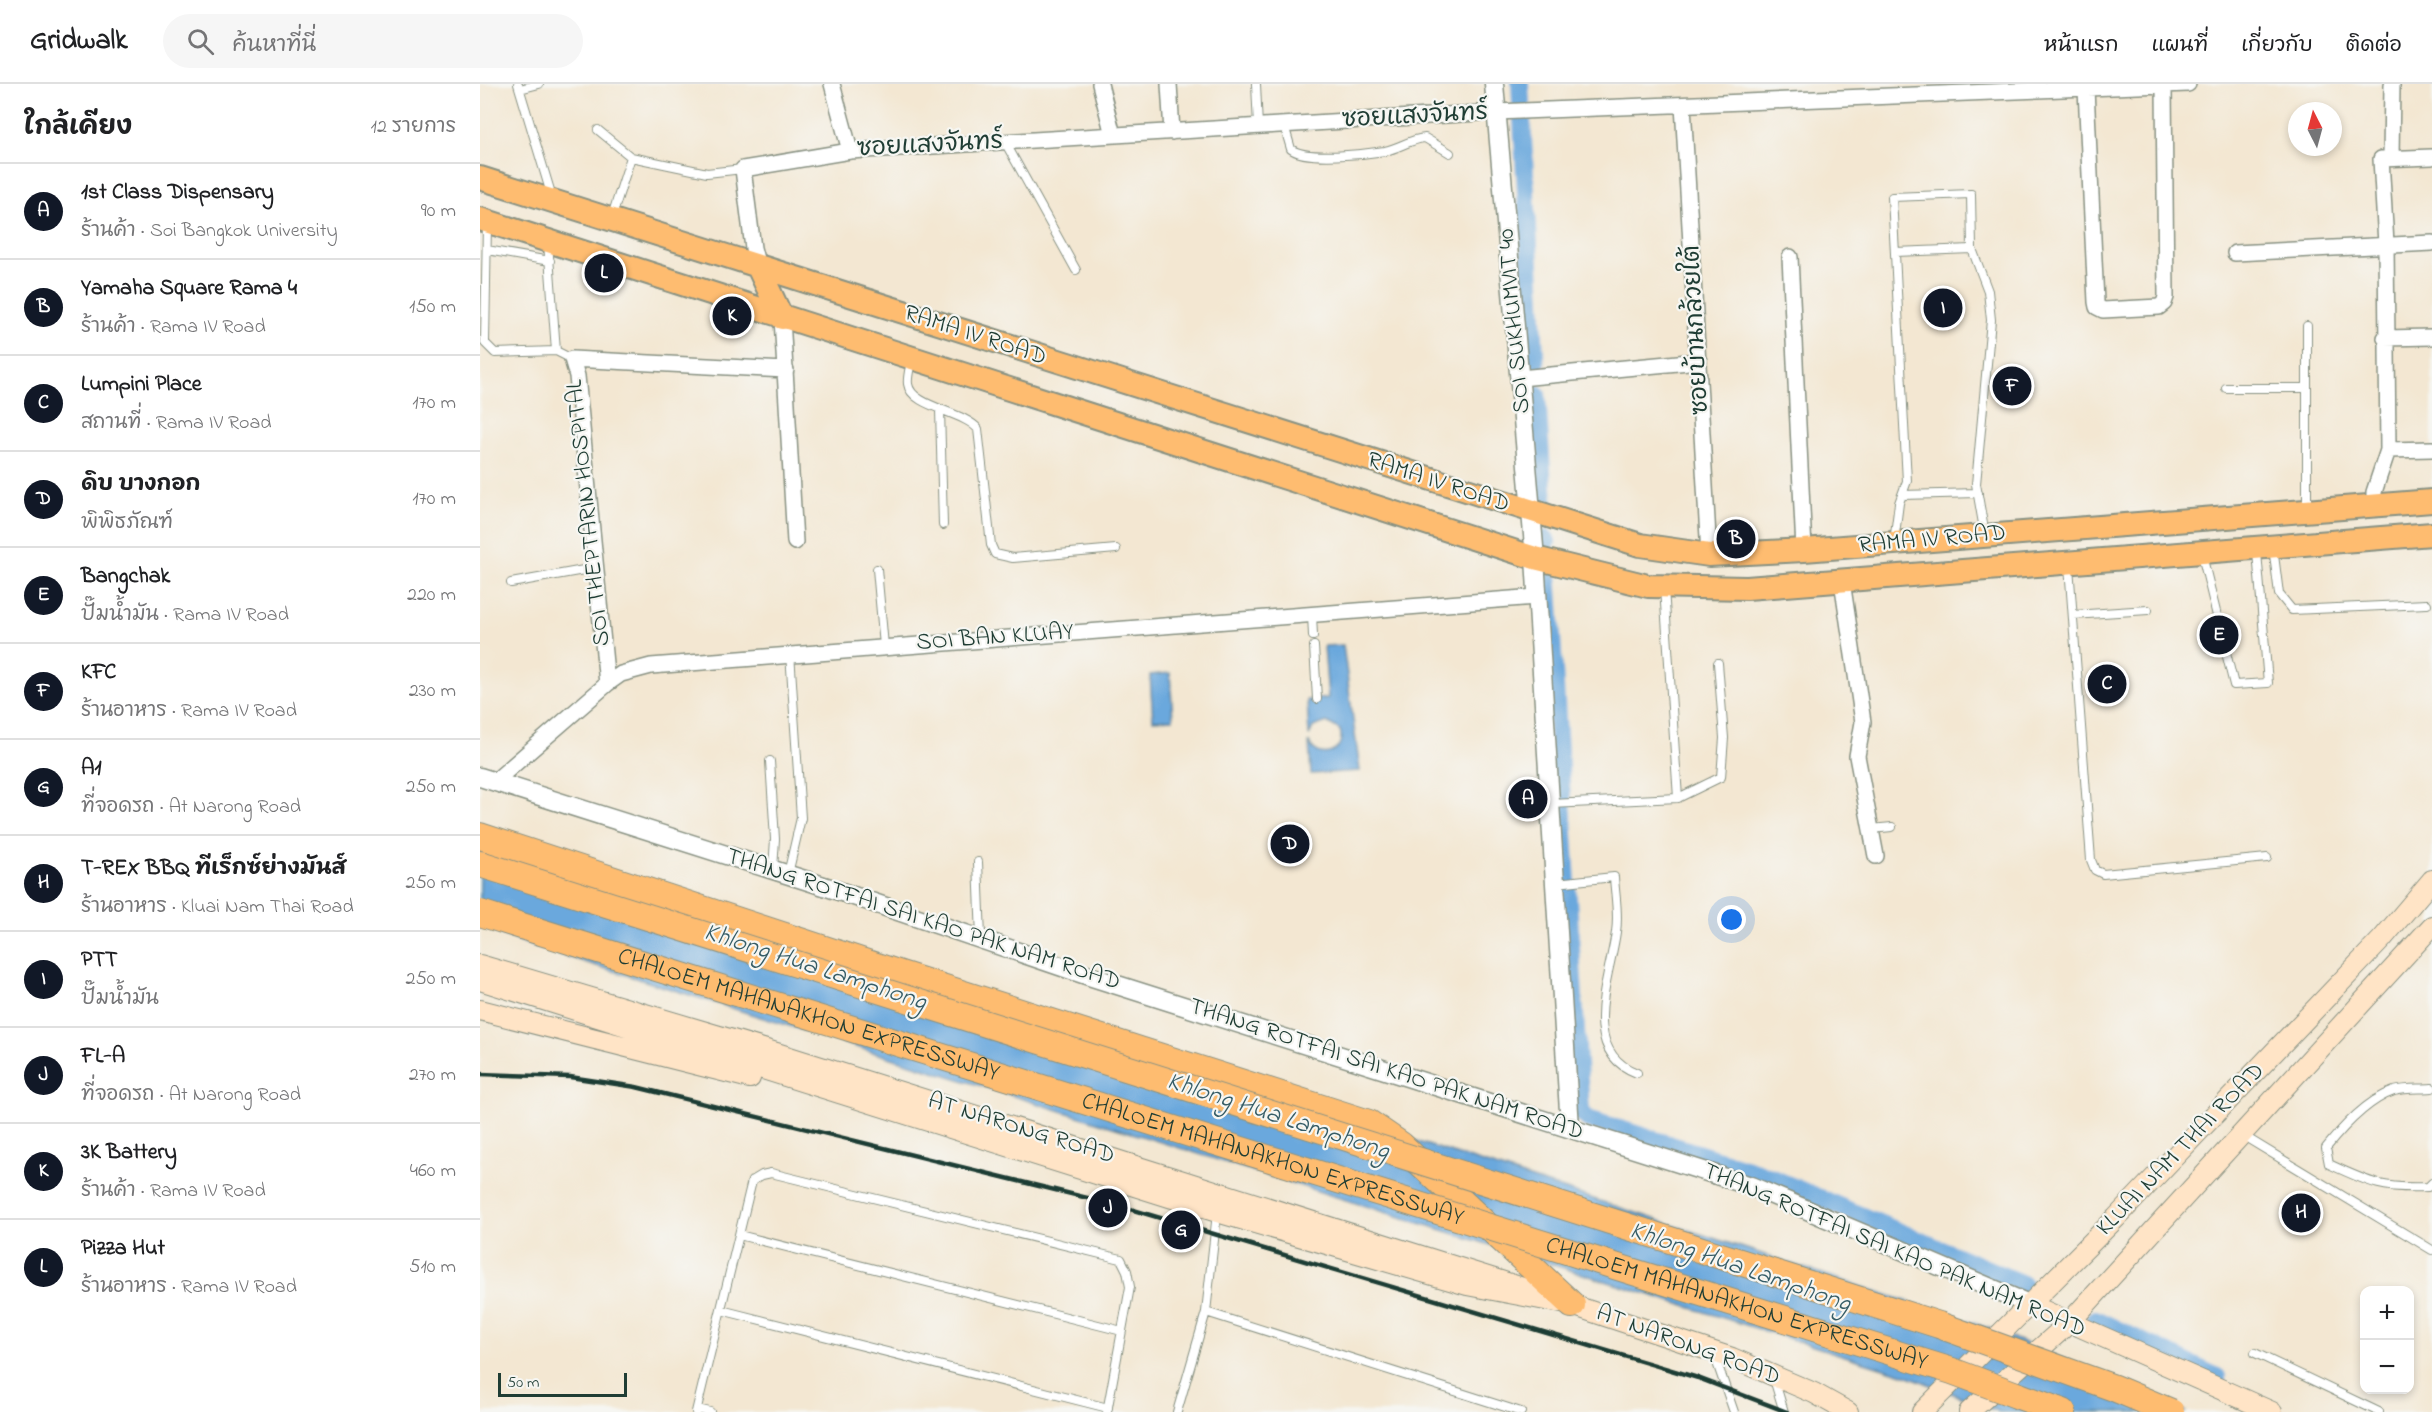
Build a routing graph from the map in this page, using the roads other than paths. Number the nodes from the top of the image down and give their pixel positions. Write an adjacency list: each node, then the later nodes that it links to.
1 (539, 84): 9 (lane)
2 (832, 84): 20 (street)
3 (1100, 84): 18 (street)
4 (1169, 84): 17 (street)
5 (1256, 84): 15 (lane)
6 (1494, 84): 13 (street, SOI SUKHUMVIT 40)
7 (2188, 84): 10 (street, ซอยแสงจันทร์)
8 (2392, 84): 24 (street)
9 (519, 86): 27 (lane)
10 (2164, 86): 11 (street, ซอยแสงจันทร์); 11 (street)
11 (2086, 89): 12 (street, ซอยแสงจันทร์)
12 (1683, 105): 13 (street, ซอยแสงจันทร์); 48 (street, ซอยบ้านกล้วยใต้)
13 (1496, 112): 14 (street, ซอยแสงจันทร์); 50 (street, SOI SUKHUMVIT 40)
14 (1284, 125): 15 (street, ซอยแสงจันทร์); 21 (lane)
15 (1258, 127): 17 (street, ซอยแสงจันทร์)
16 (598, 130): 22 (lane)
17 (1172, 132): 18 (street, ซอยแสงจันทร์)
18 (1113, 135): 19 (street, ซอยแสงจันทร์)
19 (1005, 142): 20 (street, ซอยแสงจันทร์); 39 (lane)
20 (850, 151): 25 (street, ซอยแสงจันทร์)
21 (1450, 153)
22 (631, 157): 25 (lane); 28 (lane)
23 (2432, 157): 24 (street)
24 (2391, 158): 31 (street)
25 (743, 169): 38 (street)
26 (480, 178): 27 (main road, RAMA IV ROAD)
27 (554, 202): 28 (main road, RAMA IV ROAD)
28 (611, 220): 38 (main road, RAMA IV ROAD)
29 (483, 221): 33 (lane, SOI THEPTARIN HOSPITAL); 34 (main road, RAMA IV ROAD)
30 (2432, 243): 31 (street)
31 (2386, 244): 36 (street); 43 (street)
32 (1972, 249): 35 (lane); 35 (lane); 56 (lane)
33 (487, 250): 34 (lane); 44 (lane, SOI THEPTARIN HOSPITAL)
34 (549, 251): 40 (main road, RAMA IV ROAD); 45 (lane, SOI THEPTARIN HOSPITAL)
35 (1895, 252): 57 (lane)
36 (2235, 253)
37 (1790, 257): 71 (street)
38 (758, 267): 40 (main road); 61 (main road, RAMA IV ROAD)
39 (1076, 270)
40 (782, 318): 47 (main road, RAMA IV ROAD); 49 (street)
41 (2307, 326): 52 (lane)
42 (2432, 337): 43 (street)
43 (2385, 338): 55 (street)
44 (483, 343): 45 (lane, SOI THEPTARIN HOSPITAL)
45 (556, 351): 46 (lane, SOI THEPTARIN HOSPITAL)
46 (572, 359): 49 (street); 76 (street, SOI THEPTARIN HOSPITAL)
47 (911, 359): 53 (lane); 74 (main road, RAMA IV ROAD)
48 (1699, 361): 50 (street); 73 (street, ซอยบ้านกล้วยใต้)
49 (786, 370): 66 (street)
50 (1520, 378): 61 (street, SOI SUKHUMVIT 40)
51 (2226, 388): 52 (lane)
52 (2307, 388): 60 (lane)
53 (940, 409): 62 (lane); 70 (lane)
54 (2432, 449): 55 (street)
55 (2388, 450): 59 (street)
56 (1978, 493): 57 (lane); 65 (lane)
57 (1902, 495): 67 (lane)
58 (2432, 501): 59 (main road, RAMA IV ROAD)
59 (2374, 505): 60 (main road, RAMA IV ROAD)
60 (2307, 509): 65 (main road, RAMA IV ROAD)
61 (1531, 513): 73 (main road, RAMA IV ROAD); 74 (street, SOI SUKHUMVIT 40)
62 (943, 525)
63 (2432, 534): 64 (main road, RAMA IV ROAD)
64 (2408, 535): 68 (main road, RAMA IV ROAD); 69 (main road)
65 (1986, 536): 67 (main road, RAMA IV ROAD)
66 (795, 542)
67 (1894, 543): 71 (main road, RAMA IV ROAD)
68 (2265, 546): 72 (main road, RAMA IV ROAD); 72 (lane); 82 (lane)
69 (2432, 546)
70 (1116, 549)
71 (1804, 550): 73 (main road, RAMA IV ROAD)
72 (2201, 552): 75 (main road, RAMA IV ROAD)
73 (1709, 555)
74 (1535, 558): 80 (main road, RAMA IV ROAD); 81 (street, SOI SUKHUMVIT 40)
75 (2069, 561): 78 (main road, RAMA IV ROAD); 85 (lane)
76 (595, 568): 79 (lane); 91 (street, SOI THEPTARIN HOSPITAL)
77 (877, 569): 87 (lane)
78 (1842, 582): 80 (main road, RAMA IV ROAD); 98 (street)
79 (511, 583)
80 (1664, 587): 95 (lane)
81 (1536, 597): 84 (street, SOI BAN KLUAY); 96 (street, SOI SUKHUMVIT 40)
82 (2427, 604)
83 (2148, 610): 85 (lane)
84 (1312, 614): 86 (lane); 87 (street, SOI BAN KLUAY)
85 (2073, 615): 101 (lane)
86 (1313, 636)
87 (884, 646): 89 (street, SOI BAN KLUAY)
88 (1314, 646): 92 (lane)
89 (790, 653): 91 (street, SOI BAN KLUAY); 104 (lane)
90 (1718, 663): 95 (lane)
91 (607, 684): 94 (street, SOI BAN KLUAY)
92 (1317, 699)
93 (770, 761): 104 (lane)
94 (487, 780): 104 (street, THANG ROTFAI SAI KAO PAK NAM ROAD)
95 (1678, 798): 96 (lane)
96 (1551, 804): 106 (street, SOI SUKHUMVIT 40)
97 (1892, 827): 98 (lane)
98 (1871, 829): 100 (street)
99 (480, 836): 121 (highway)
100 (1876, 856)
101 (2267, 858)
102 (978, 862): 109 (lane)
103 (480, 864): 142 (highway, CHALOEM MAHANAKHON EXPRESSWAY, bridge)
104 (781, 872): 109 (street, THANG ROTFAI SAI KAO PAK NAM ROAD)
105 (2432, 880): 122 (main road, KLUAI NAM THAI ROAD)
106 (1556, 883): 112 (lane); 115 (street, SOI SUKHUMVIT 40)
107 (480, 913): 141 (highway, CHALOEM MAHANAKHON EXPRESSWAY, bridge)
108 (2432, 926): 116 (main road, KLUAI NAM THAI ROAD)
109 (981, 939): 115 (street, THANG ROTFAI SAI KAO PAK NAM ROAD)
110 (482, 978): 114 (main road, AT NARONG ROAD); 121 (main road, AT NARONG ROAD)
111 (480, 1010): 114 (main road)
112 (1637, 1073)
113 (2432, 1088): 117 (lane)
114 (873, 1103): 118 (main road, AT NARONG ROAD)
115 (1570, 1128): 122 (street, THANG ROTFAI SAI KAO PAK NAM ROAD)
116 (2242, 1135): 120 (lane); 125 (main road, KLUAI NAM THAI ROAD)
117 (2432, 1183)
118 (1217, 1212): 121 (main road, AT NARONG ROAD); 124 (lane)
119 (739, 1235): 123 (lane); 126 (lane); 126 (lane)
120 (2432, 1250)
121 (1565, 1304): 127 (main road, AT NARONG ROAD)
122 (2031, 1305): 125 (main road, THANG ROTFAI SAI KAO PAK NAM ROAD); 139 (main road, KLUAI NAM THAI ROAD)
123 (721, 1310): 130 (lane); 131 (lane)
124 (1206, 1312): 134 (lane); 135 (lane)
125 (2069, 1323): 140 (main road, KLUAI NAM THAI ROAD); 143 (main road, THANG ROTFAI SAI KAO PAK NAM ROAD)
126 (1122, 1331): 131 (lane)
127 (1713, 1352): 129 (main road, AT NARONG ROAD); 136 (lane)
128 (2255, 1353): 132 (lane)
129 (1773, 1374): 137 (lane); 138 (main road, AT NARONG ROAD)
130 (697, 1410): 133 (lane)
131 (1108, 1410)
132 (2374, 1411)
133 (710, 1412)
134 (1177, 1412)
135 (1521, 1412)
136 (1734, 1412)
137 (1784, 1412)
138 (1848, 1412)
139 (1922, 1412)
140 (1970, 1412)
141 (2063, 1412)
142 (2171, 1412)
143 (2272, 1412)

